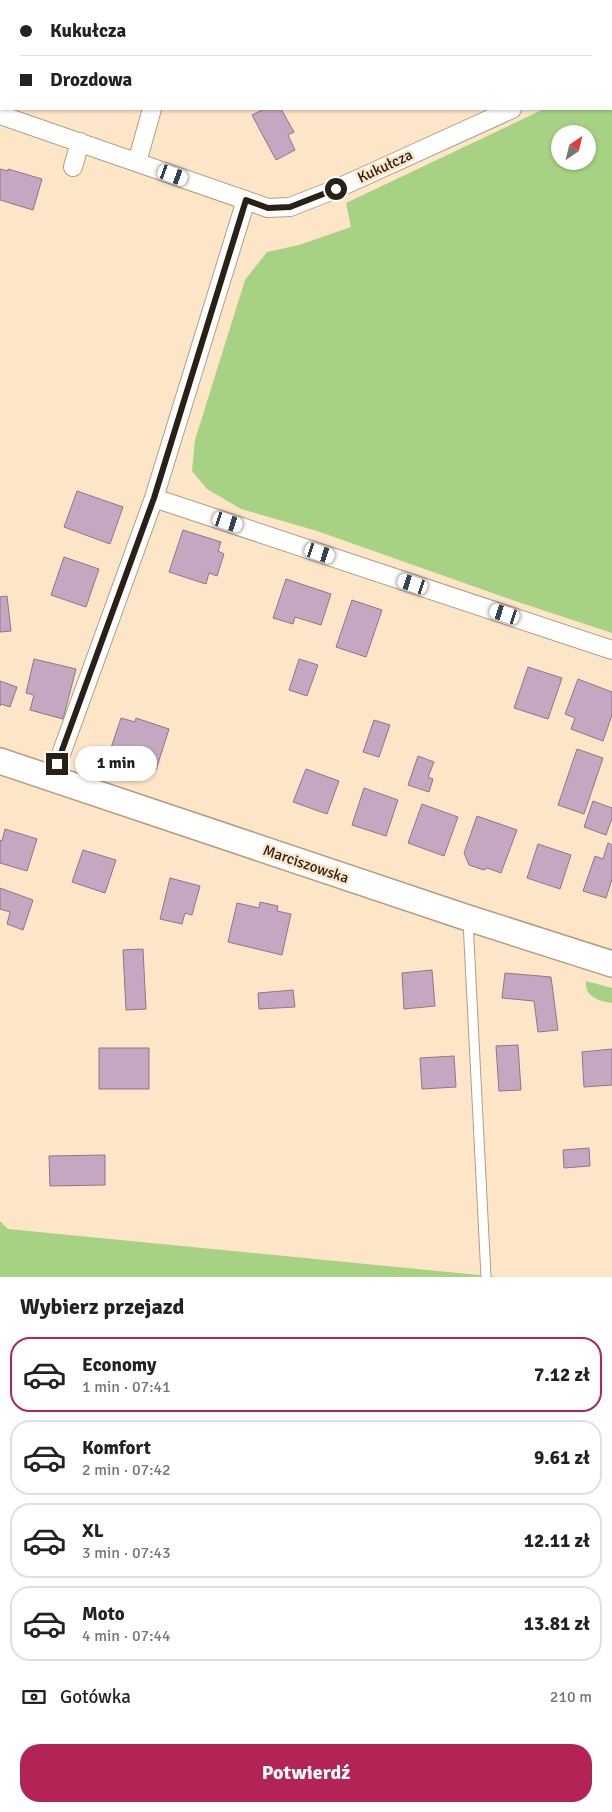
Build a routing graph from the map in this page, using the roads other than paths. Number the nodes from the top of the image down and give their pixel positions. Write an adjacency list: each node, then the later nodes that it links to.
1 (152, 110): 5 (street)
2 (510, 110): 7 (street, Kukułcza)
3 (0, 115): 4 (street, Kukułcza)
4 (80, 142): 5 (street, Kukułcza); 6 (street)
5 (137, 162): 7 (street, Kukułcza)
6 (73, 167)
7 (246, 200): 8 (street)
8 (154, 498): 9 (street); 11 (street)
9 (612, 650)
10 (0, 761): 11 (street, Marciszowska)
11 (52, 778): 12 (street, Marciszowska)
12 (468, 918): 13 (street, Marciszowska); 14 (lane)
13 (612, 964)
14 (486, 1277)

